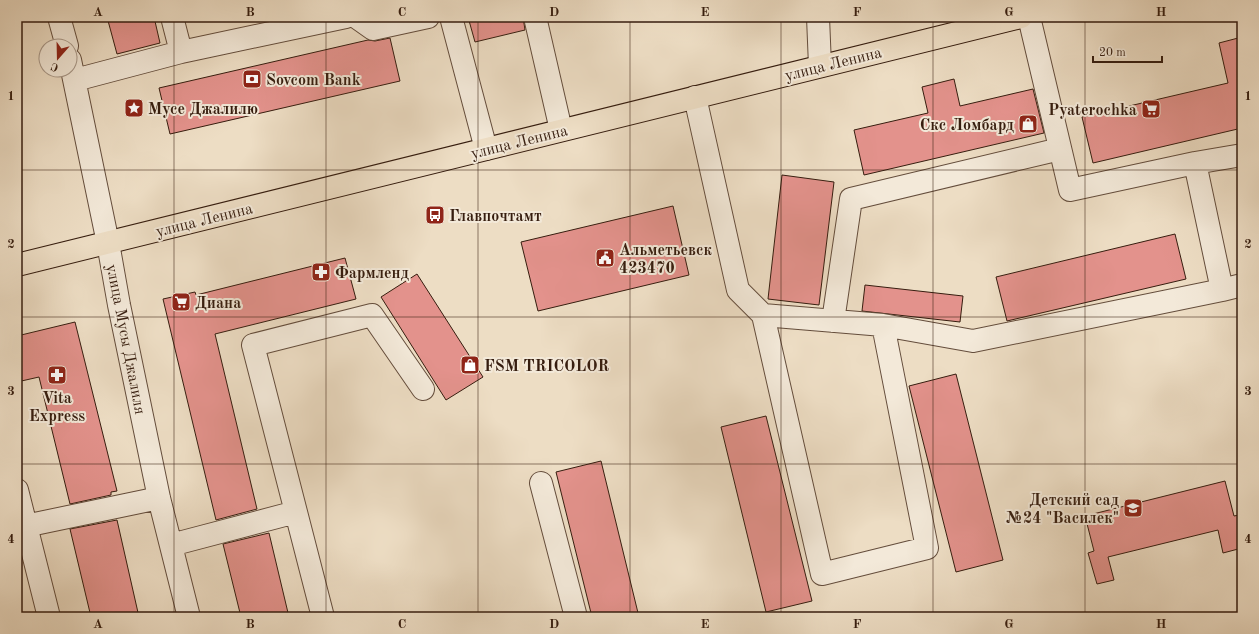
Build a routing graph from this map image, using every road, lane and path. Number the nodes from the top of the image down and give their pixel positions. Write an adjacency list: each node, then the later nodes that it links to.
1 (59, 17): 11 (street)
2 (172, 17): 12 (street)
3 (346, 17): 12 (street)
4 (356, 17): 5 (street)
5 (428, 17)
6 (451, 17): 18 (street)
7 (535, 17): 17 (street)
8 (818, 17): 13 (street)
9 (1021, 17): 13 (main road, улица Ленина)
10 (1029, 17): 19 (street)
11 (65, 38)
12 (181, 52): 14 (street)
13 (820, 66): 16 (main road, улица Ленина)
14 (78, 69)
15 (74, 78): 22 (street, улица Мусы Джалиля)
16 (695, 97): 17 (main road, улица Ленина); 25 (street)
17 (561, 130): 18 (main road, улица Ленина)
18 (486, 149): 22 (main road, улица Ленина)
19 (1060, 149): 21 (street); 26 (street)
20 (1242, 155): 21 (street)
21 (1195, 163): 24 (street)
22 (108, 243): 23 (main road, улица Ленина); 31 (street, улица Мусы Джалиля)
23 (17, 265)
24 (1232, 287): 27 (street)
25 (763, 314): 26 (street); 27 (street)
26 (833, 321): 27 (street)
27 (883, 325)
28 (423, 389): 32 (street)
29 (540, 482): 38 (street)
30 (17, 490): 33 (street)
31 (159, 498): 33 (street); 34 (street, улица Мусы Джалиля)
32 (296, 512): 34 (street); 37 (street)
33 (25, 526): 35 (street)
34 (171, 545): 36 (street, улица Мусы Джалиля)
35 (49, 617)
36 (190, 617)
37 (323, 617)
38 (576, 617)

